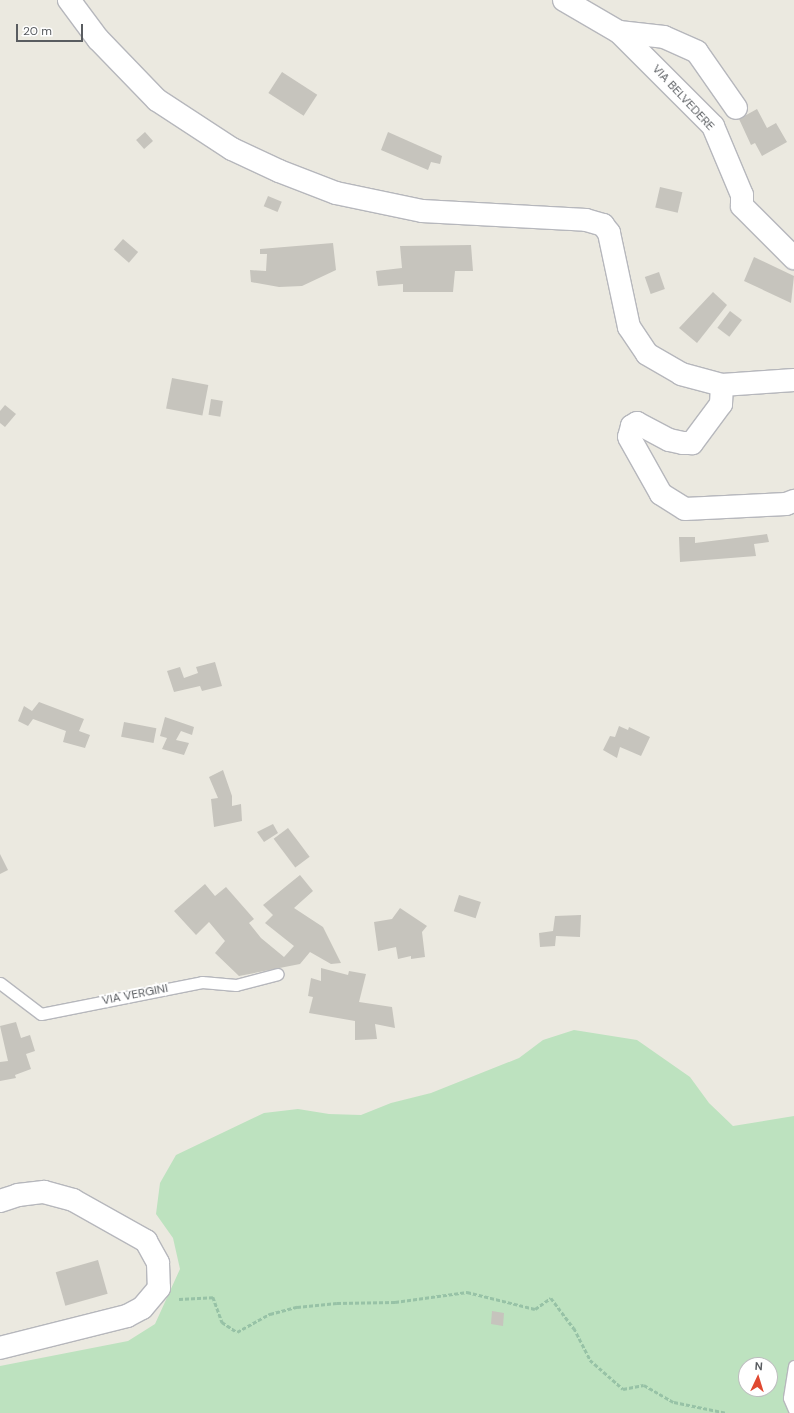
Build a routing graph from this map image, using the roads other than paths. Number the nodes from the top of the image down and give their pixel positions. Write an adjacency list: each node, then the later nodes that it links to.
1 (69, 0): 7 (street)
2 (564, 0): 3 (street)
3 (619, 32): 4 (street); 5 (street, VIA BELVEDERE)
4 (736, 108)
5 (794, 258)
6 (794, 380): 7 (street)
7 (722, 385): 8 (street)
8 (794, 501)
9 (278, 974): 10 (lane, VIA VERGINI)
10 (0, 984)
11 (0, 1200): 12 (street)
12 (0, 1348)
13 (794, 1366): 14 (lane)
14 (794, 1410)

